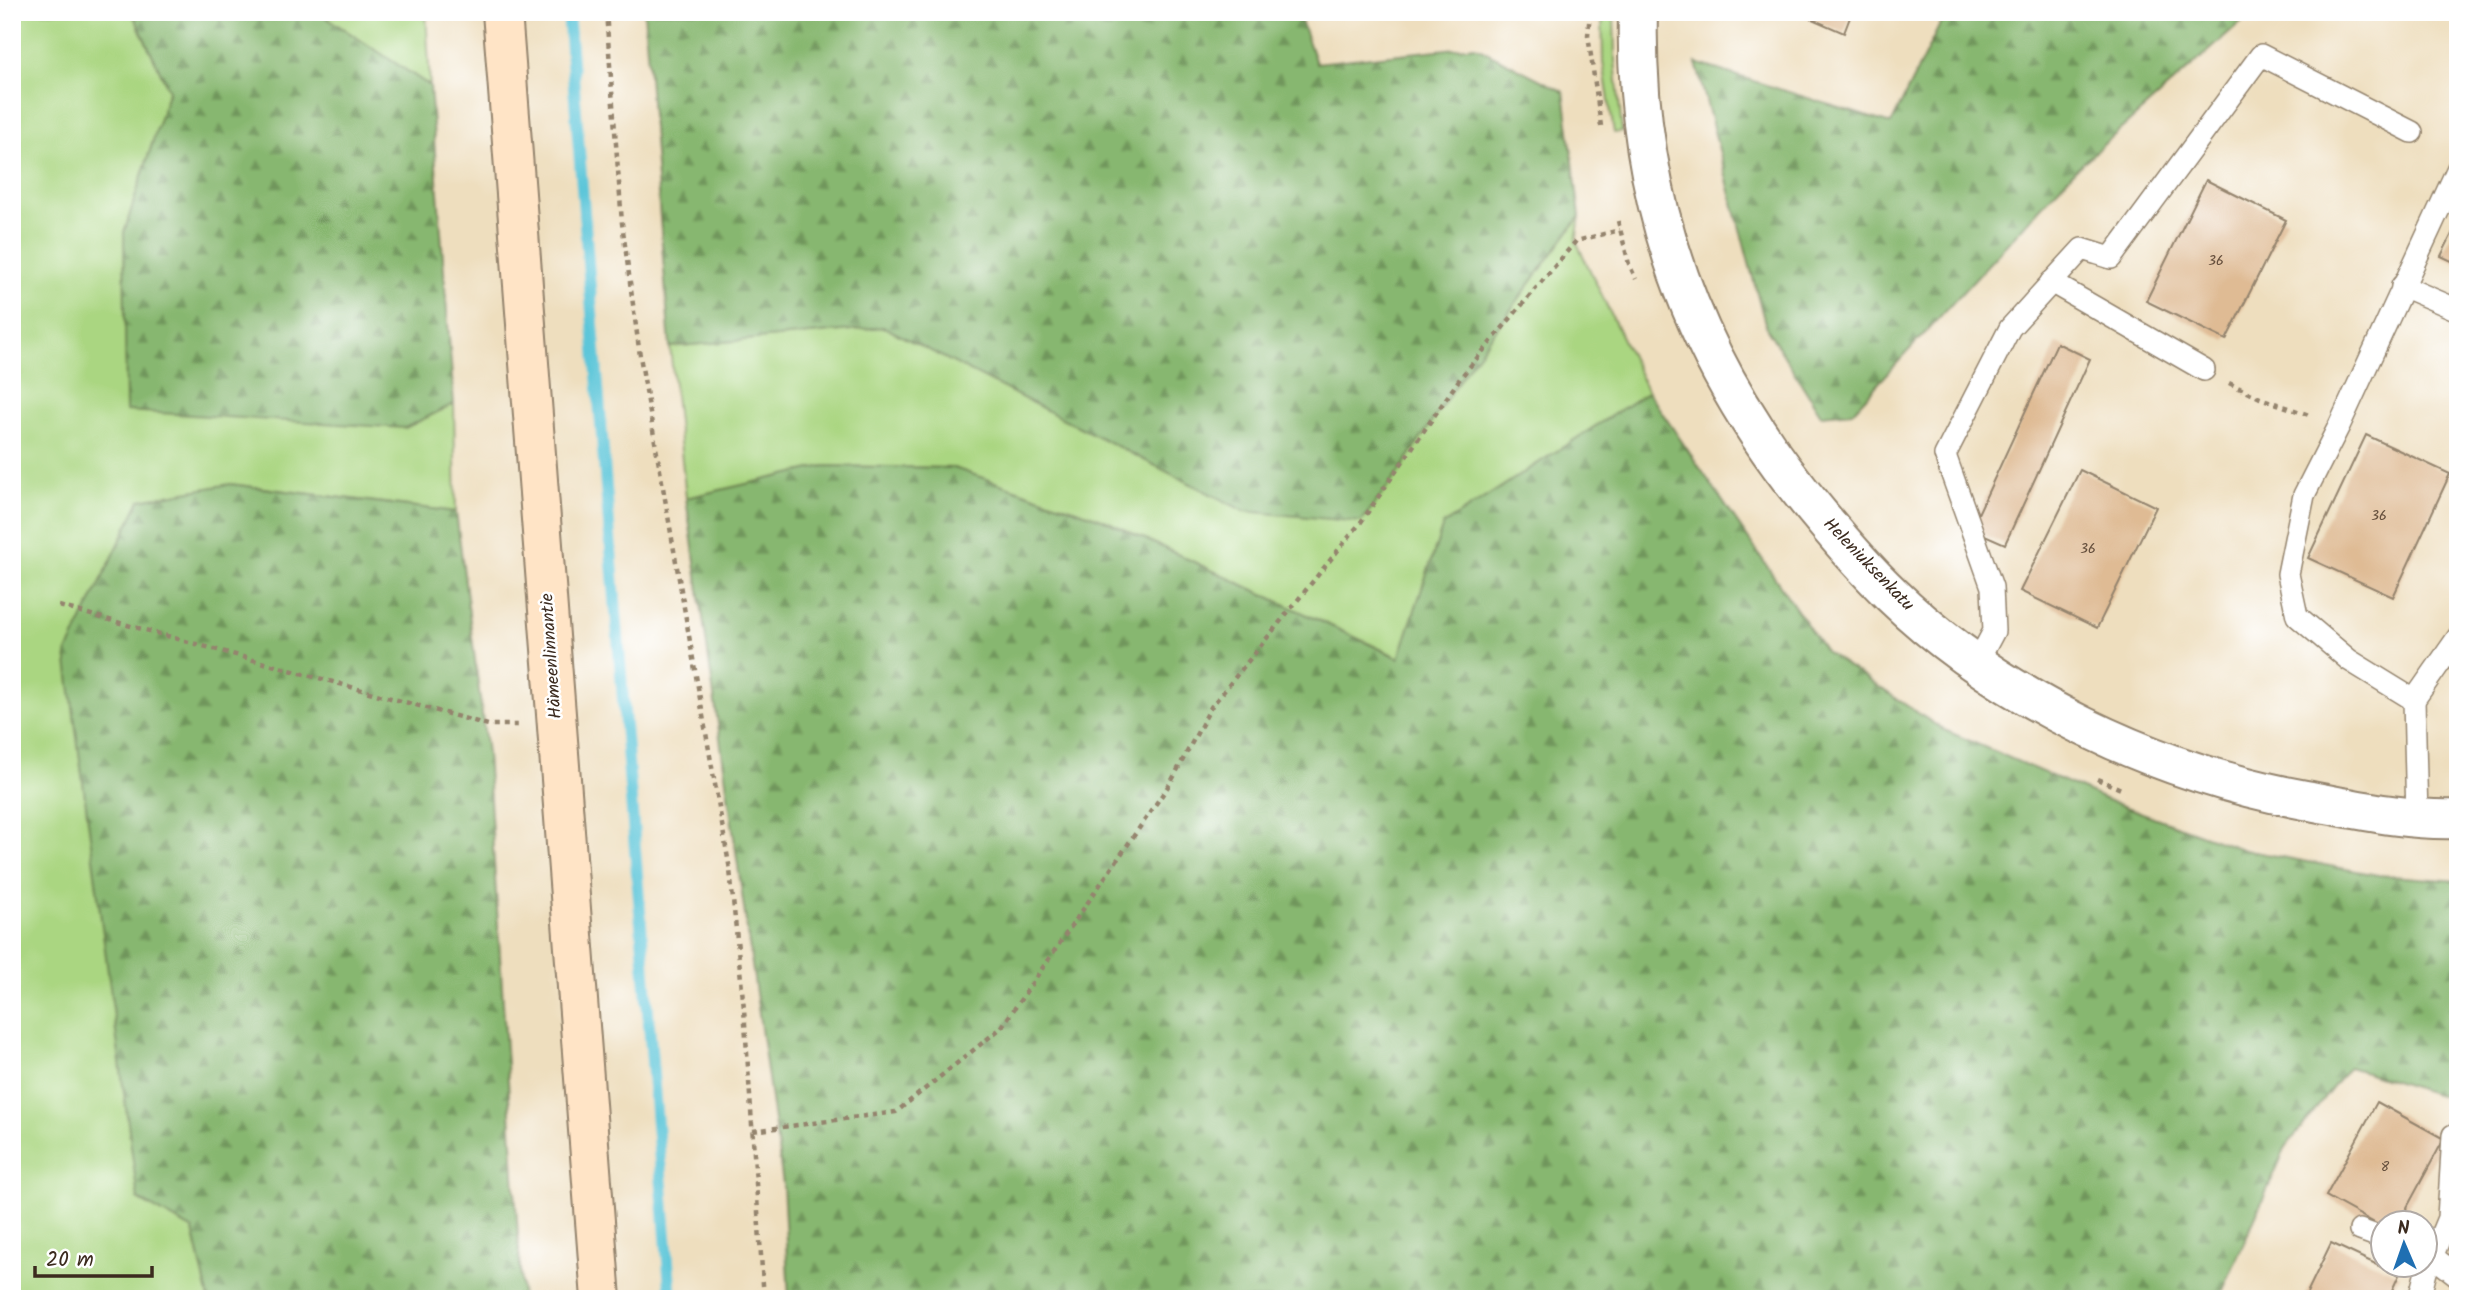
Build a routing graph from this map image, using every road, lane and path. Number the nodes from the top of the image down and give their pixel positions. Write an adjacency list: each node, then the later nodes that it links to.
1 (502, 12): 21 (main road, Hämeenlinnantie)
2 (606, 12): 26 (path)
3 (1590, 12): 6 (path)
4 (1637, 12): 19 (street, Heleniuksenkatu)
5 (2412, 132): 10 (lane)
6 (1602, 134)
7 (2458, 168): 11 (lane)
8 (1617, 218): 9 (path)
9 (1620, 230): 12 (path); 26 (path)
10 (2051, 282): 14 (lane); 19 (lane)
11 (2402, 286): 13 (lane); 20 (lane)
12 (1640, 288)
13 (2458, 310)
14 (2204, 370)
15 (2260, 398): 16 (path)
16 (2301, 412)
17 (58, 606): 21 (path)
18 (2458, 637): 20 (lane)
19 (1978, 663): 24 (street, Heleniuksenkatu)
20 (2414, 701): 24 (lane)
21 (557, 726): 34 (main road, Hämeenlinnantie)
22 (2088, 774): 23 (path)
23 (2124, 790)
24 (2417, 817): 25 (street, Heleniuksenkatu)
25 (2458, 819)
26 (753, 1131): 35 (path)
27 (2453, 1135): 30 (lane)
28 (2360, 1230): 29 (lane)
29 (2368, 1233)
30 (2438, 1236)
31 (2438, 1262): 32 (lane)
32 (2458, 1276)
33 (2423, 1280): 36 (lane)
34 (601, 1299)
35 (764, 1299)
36 (2419, 1299)

